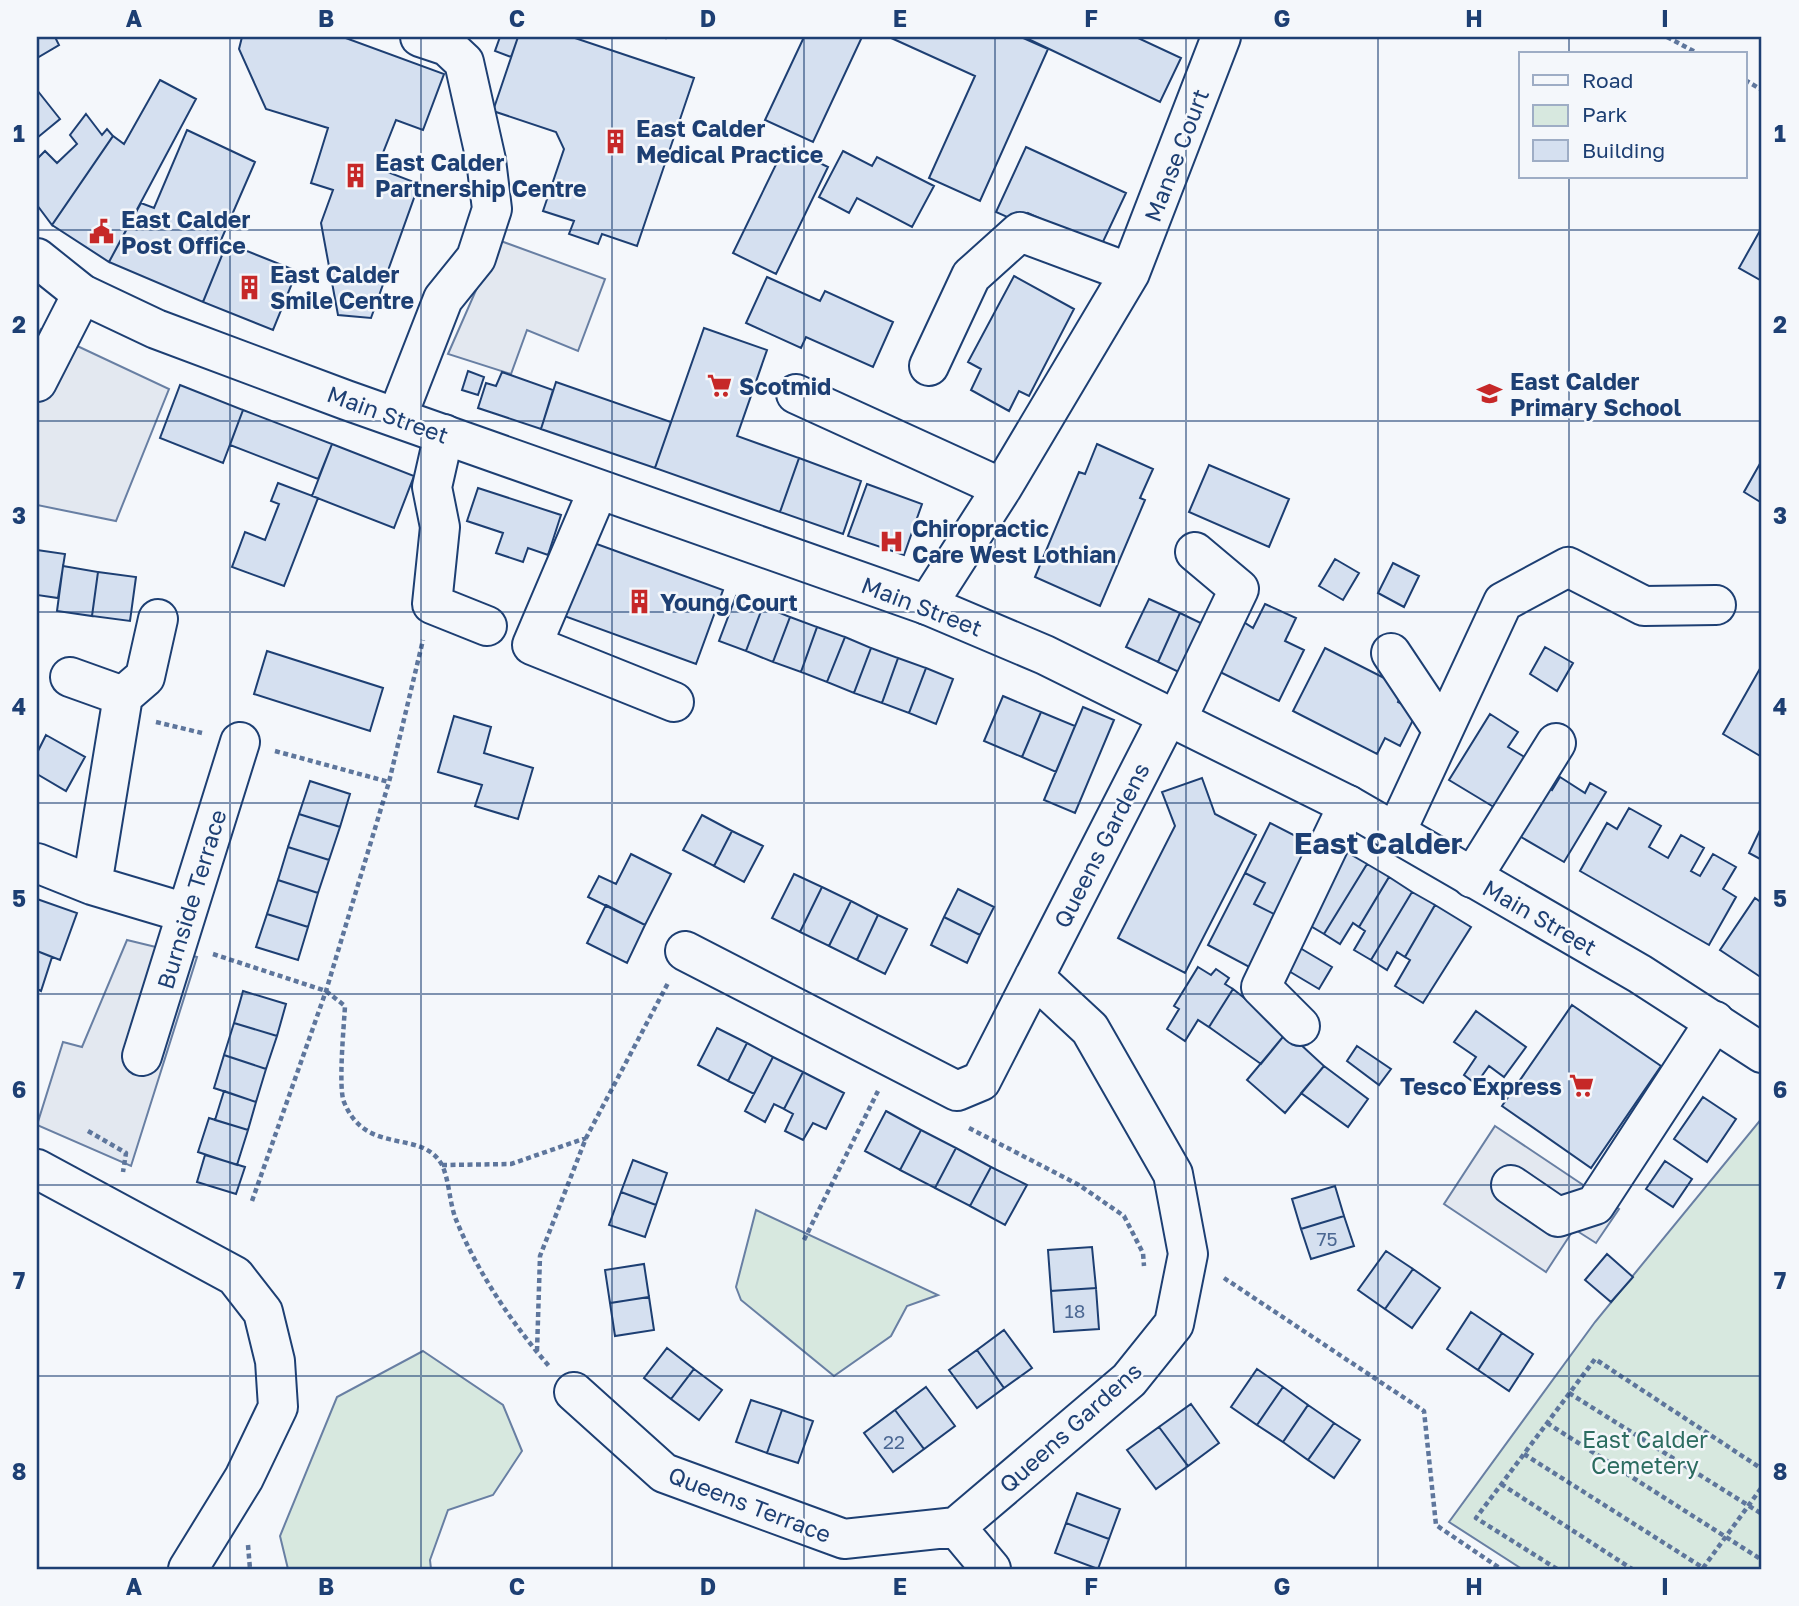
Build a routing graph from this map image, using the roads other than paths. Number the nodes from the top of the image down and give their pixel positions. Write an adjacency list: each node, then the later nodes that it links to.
1 (420, 37): 9 (street)
2 (1221, 37): 4 (street, Manse Court)
3 (37, 258): 5 (street, Main Street)
4 (1130, 272): 6 (street); 11 (street, Manse Court)
5 (82, 294): 7 (street); 9 (street, Main Street)
6 (929, 366)
7 (37, 382)
8 (796, 394): 11 (street)
9 (397, 417): 10 (street, Main Street)
10 (444, 435): 12 (street, Main Street); 17 (street)
11 (1002, 488): 14 (street, Manse Court)
12 (598, 490): 14 (street, Main Street); 21 (street)
13 (1195, 552): 22 (street, Queens Gardens)
14 (926, 605): 22 (street, Main Street)
15 (1716, 605): 23 (street)
16 (158, 618): 20 (street)
17 (487, 626)
18 (1391, 653): 23 (street)
19 (70, 677): 20 (street)
20 (123, 696): 30 (street)
21 (674, 702)
22 (1173, 716): 26 (street, Main Street); 33 (street, Queens Gardens)
23 (1443, 731): 27 (street)
24 (240, 742): 31 (street, Burnside Terrace)
25 (1556, 743): 29 (street)
26 (1348, 805): 27 (street, Main Street); 35 (street)
27 (1396, 832): 29 (street, Main Street)
28 (37, 863): 30 (street)
29 (1472, 878): 34 (street, Main Street)
30 (92, 884): 31 (street)
31 (182, 928): 37 (street, Burnside Terrace)
32 (685, 951): 33 (street, Queens Gardens)
33 (1034, 977): 41 (street, Queens Gardens)
34 (1715, 1021): 36 (street, Main Street); 39 (street)
35 (1300, 1026)
36 (1762, 1053)
37 (142, 1056)
38 (37, 1169): 42 (street)
39 (1511, 1185)
40 (573, 1392): 41 (street, Queens Terrace)
41 (956, 1527): 43 (street)
42 (188, 1569)
43 (991, 1569)

